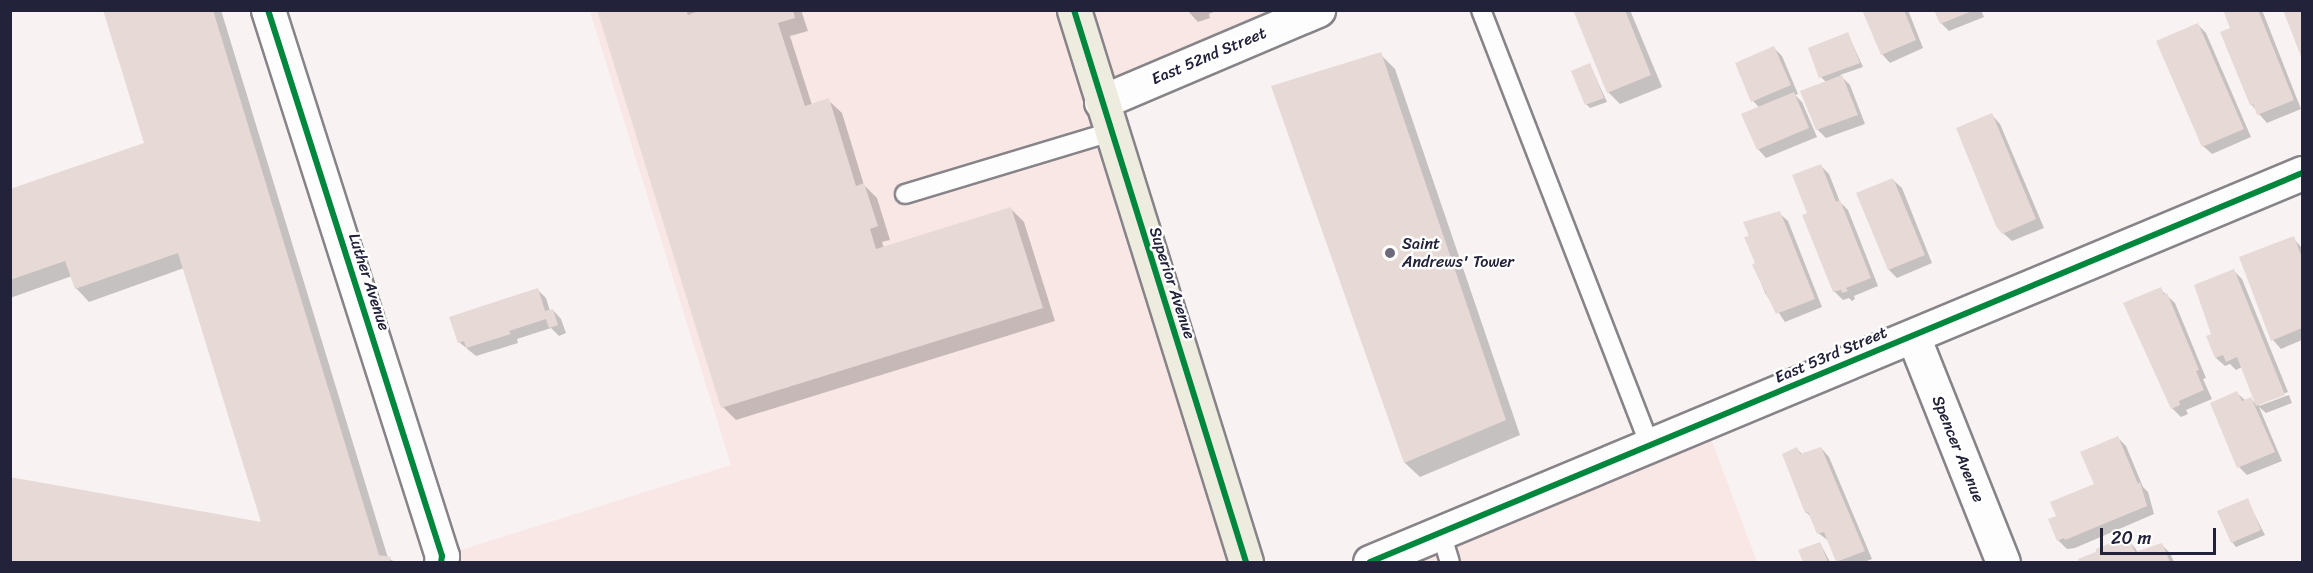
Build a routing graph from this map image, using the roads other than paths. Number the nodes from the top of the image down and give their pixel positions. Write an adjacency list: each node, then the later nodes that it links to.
1 (268, 10): 12 (street, Luther Avenue)
2 (1074, 10): 5 (main road, Superior Avenue)
3 (1318, 10): 5 (street, East 52nd Street)
4 (1481, 10): 10 (lane)
5 (1101, 102): 6 (main road, Superior Avenue)
6 (1110, 132): 8 (lane); 13 (main road, Superior Avenue)
7 (2302, 173): 9 (street, East 53rd Street)
8 (905, 194)
9 (1913, 336): 10 (street, East 53rd Street); 15 (street, Spencer Avenue)
10 (1650, 445): 11 (street, East 53rd Street)
11 (1446, 548): 14 (street, East 53rd Street)
12 (441, 562)
13 (1246, 562)
14 (1370, 562)
15 (2003, 562)

